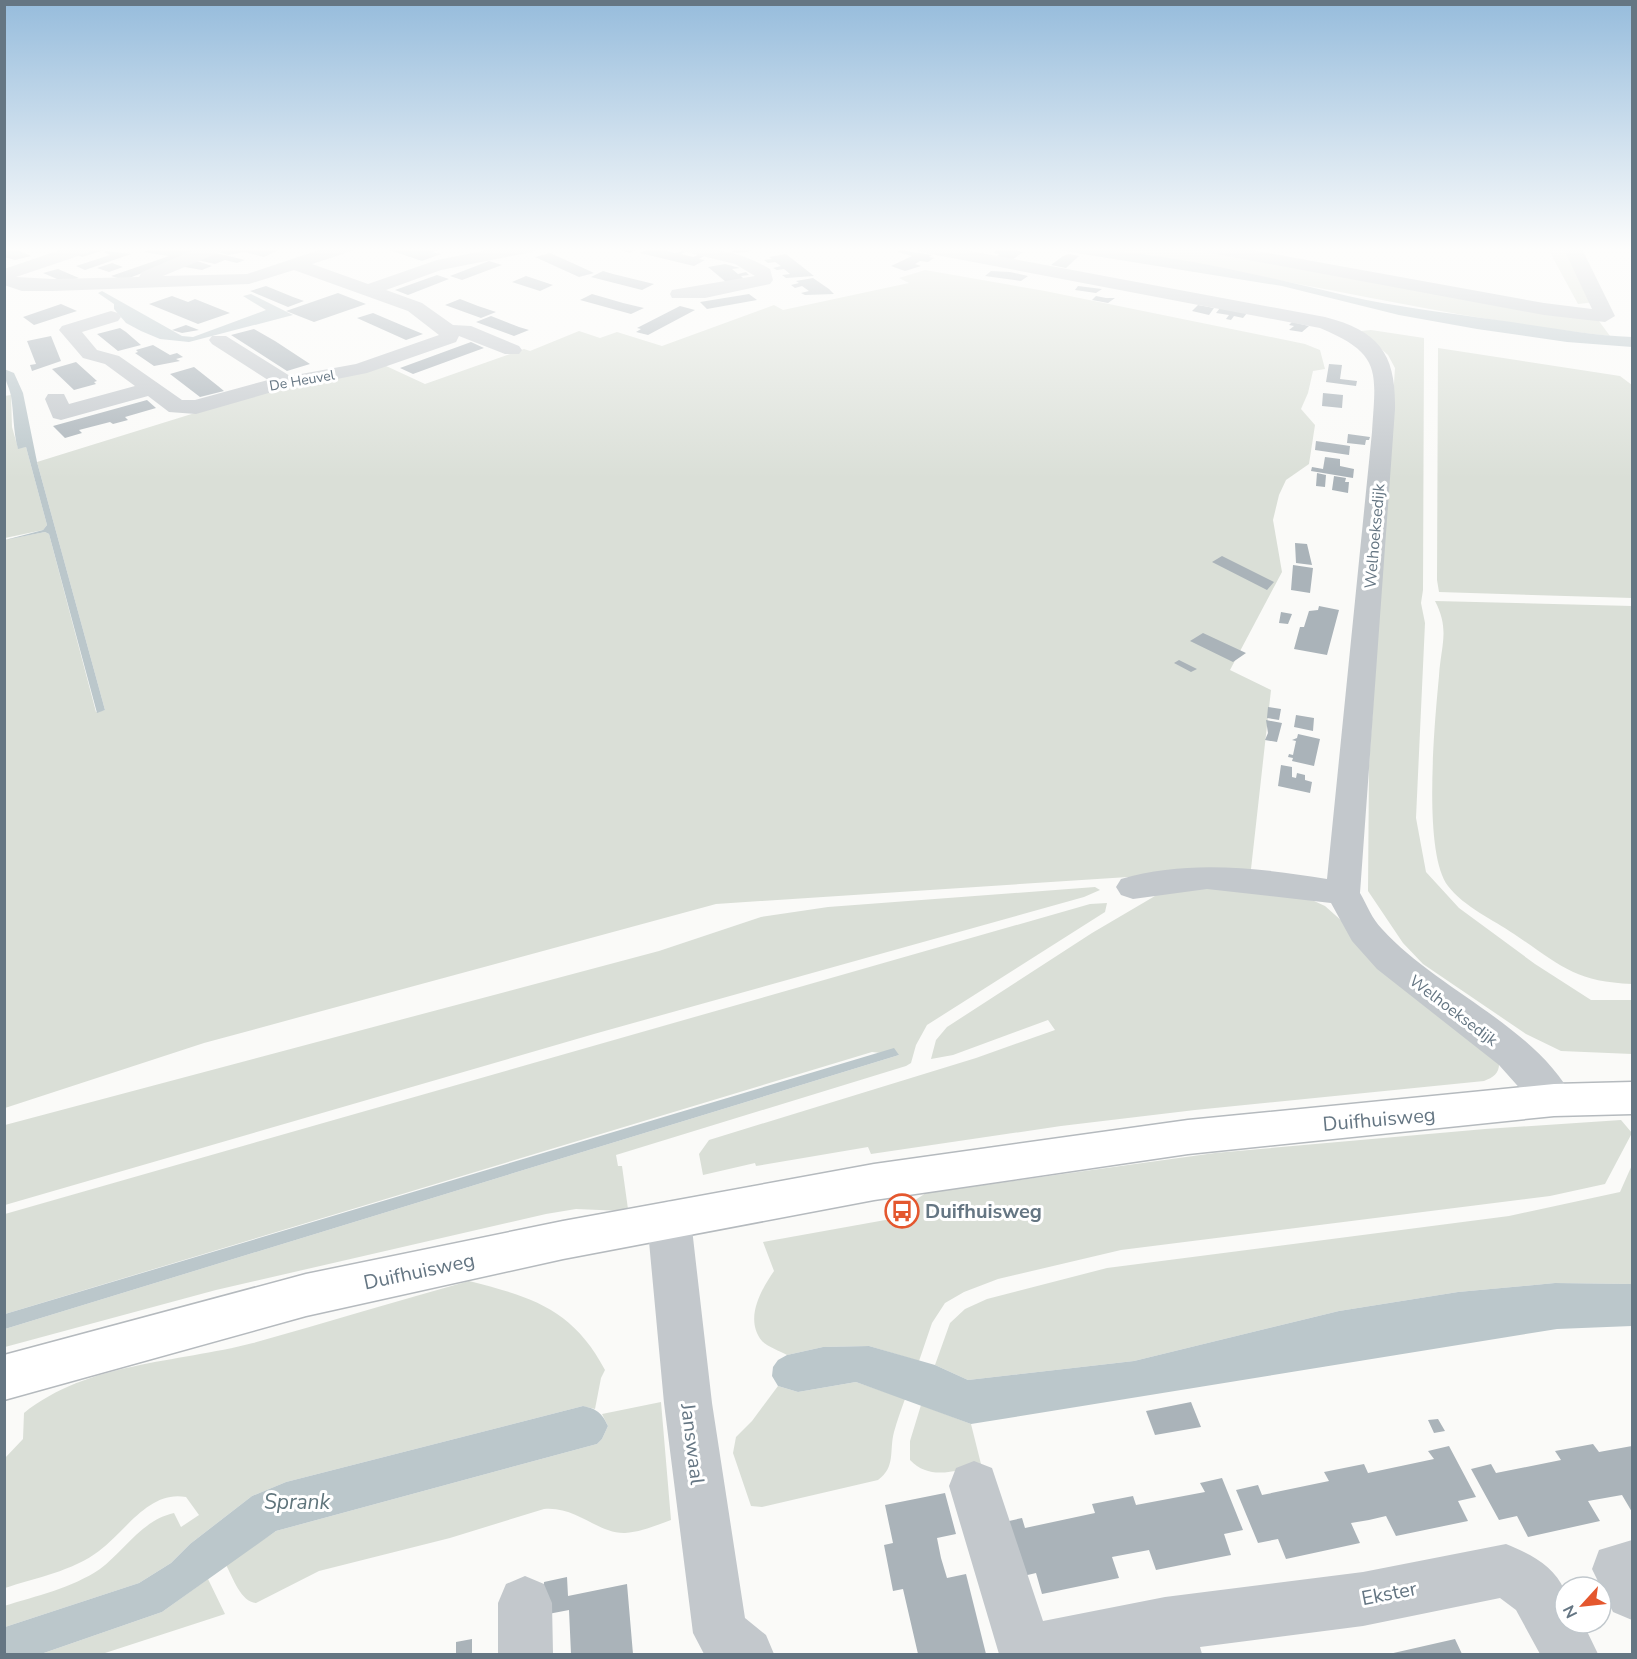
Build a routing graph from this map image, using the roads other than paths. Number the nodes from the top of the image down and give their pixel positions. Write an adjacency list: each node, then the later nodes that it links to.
1 (87, 324): 8 (street, De Heuvel)
2 (440, 324): 4 (street)
3 (1328, 324): 11 (street, Welhoeksedijk)
4 (449, 331): 6 (street); 7 (street, De Heuvel)
5 (219, 339): 7 (street)
6 (512, 350)
7 (285, 382): 8 (street, De Heuvel)
8 (153, 388): 9 (street)
9 (56, 399)
10 (1132, 887): 11 (street)
11 (1343, 893): 13 (street, Welhoeksedijk)
12 (1632, 1098): 13 (main road, Duifhuisweg)
13 (1554, 1100): 14 (main road, Duifhuisweg)
14 (669, 1220): 15 (main road, Duifhuisweg); 22 (street, Janswaal)
15 (4, 1378)
16 (974, 1486): 20 (street, Ekster)
17 (1632, 1566): 18 (street)
18 (1632, 1593)
19 (525, 1603): 21 (street)
20 (1170, 1640): 23 (street, Ekster)
21 (526, 1654)
22 (747, 1654)
23 (1570, 1654)

